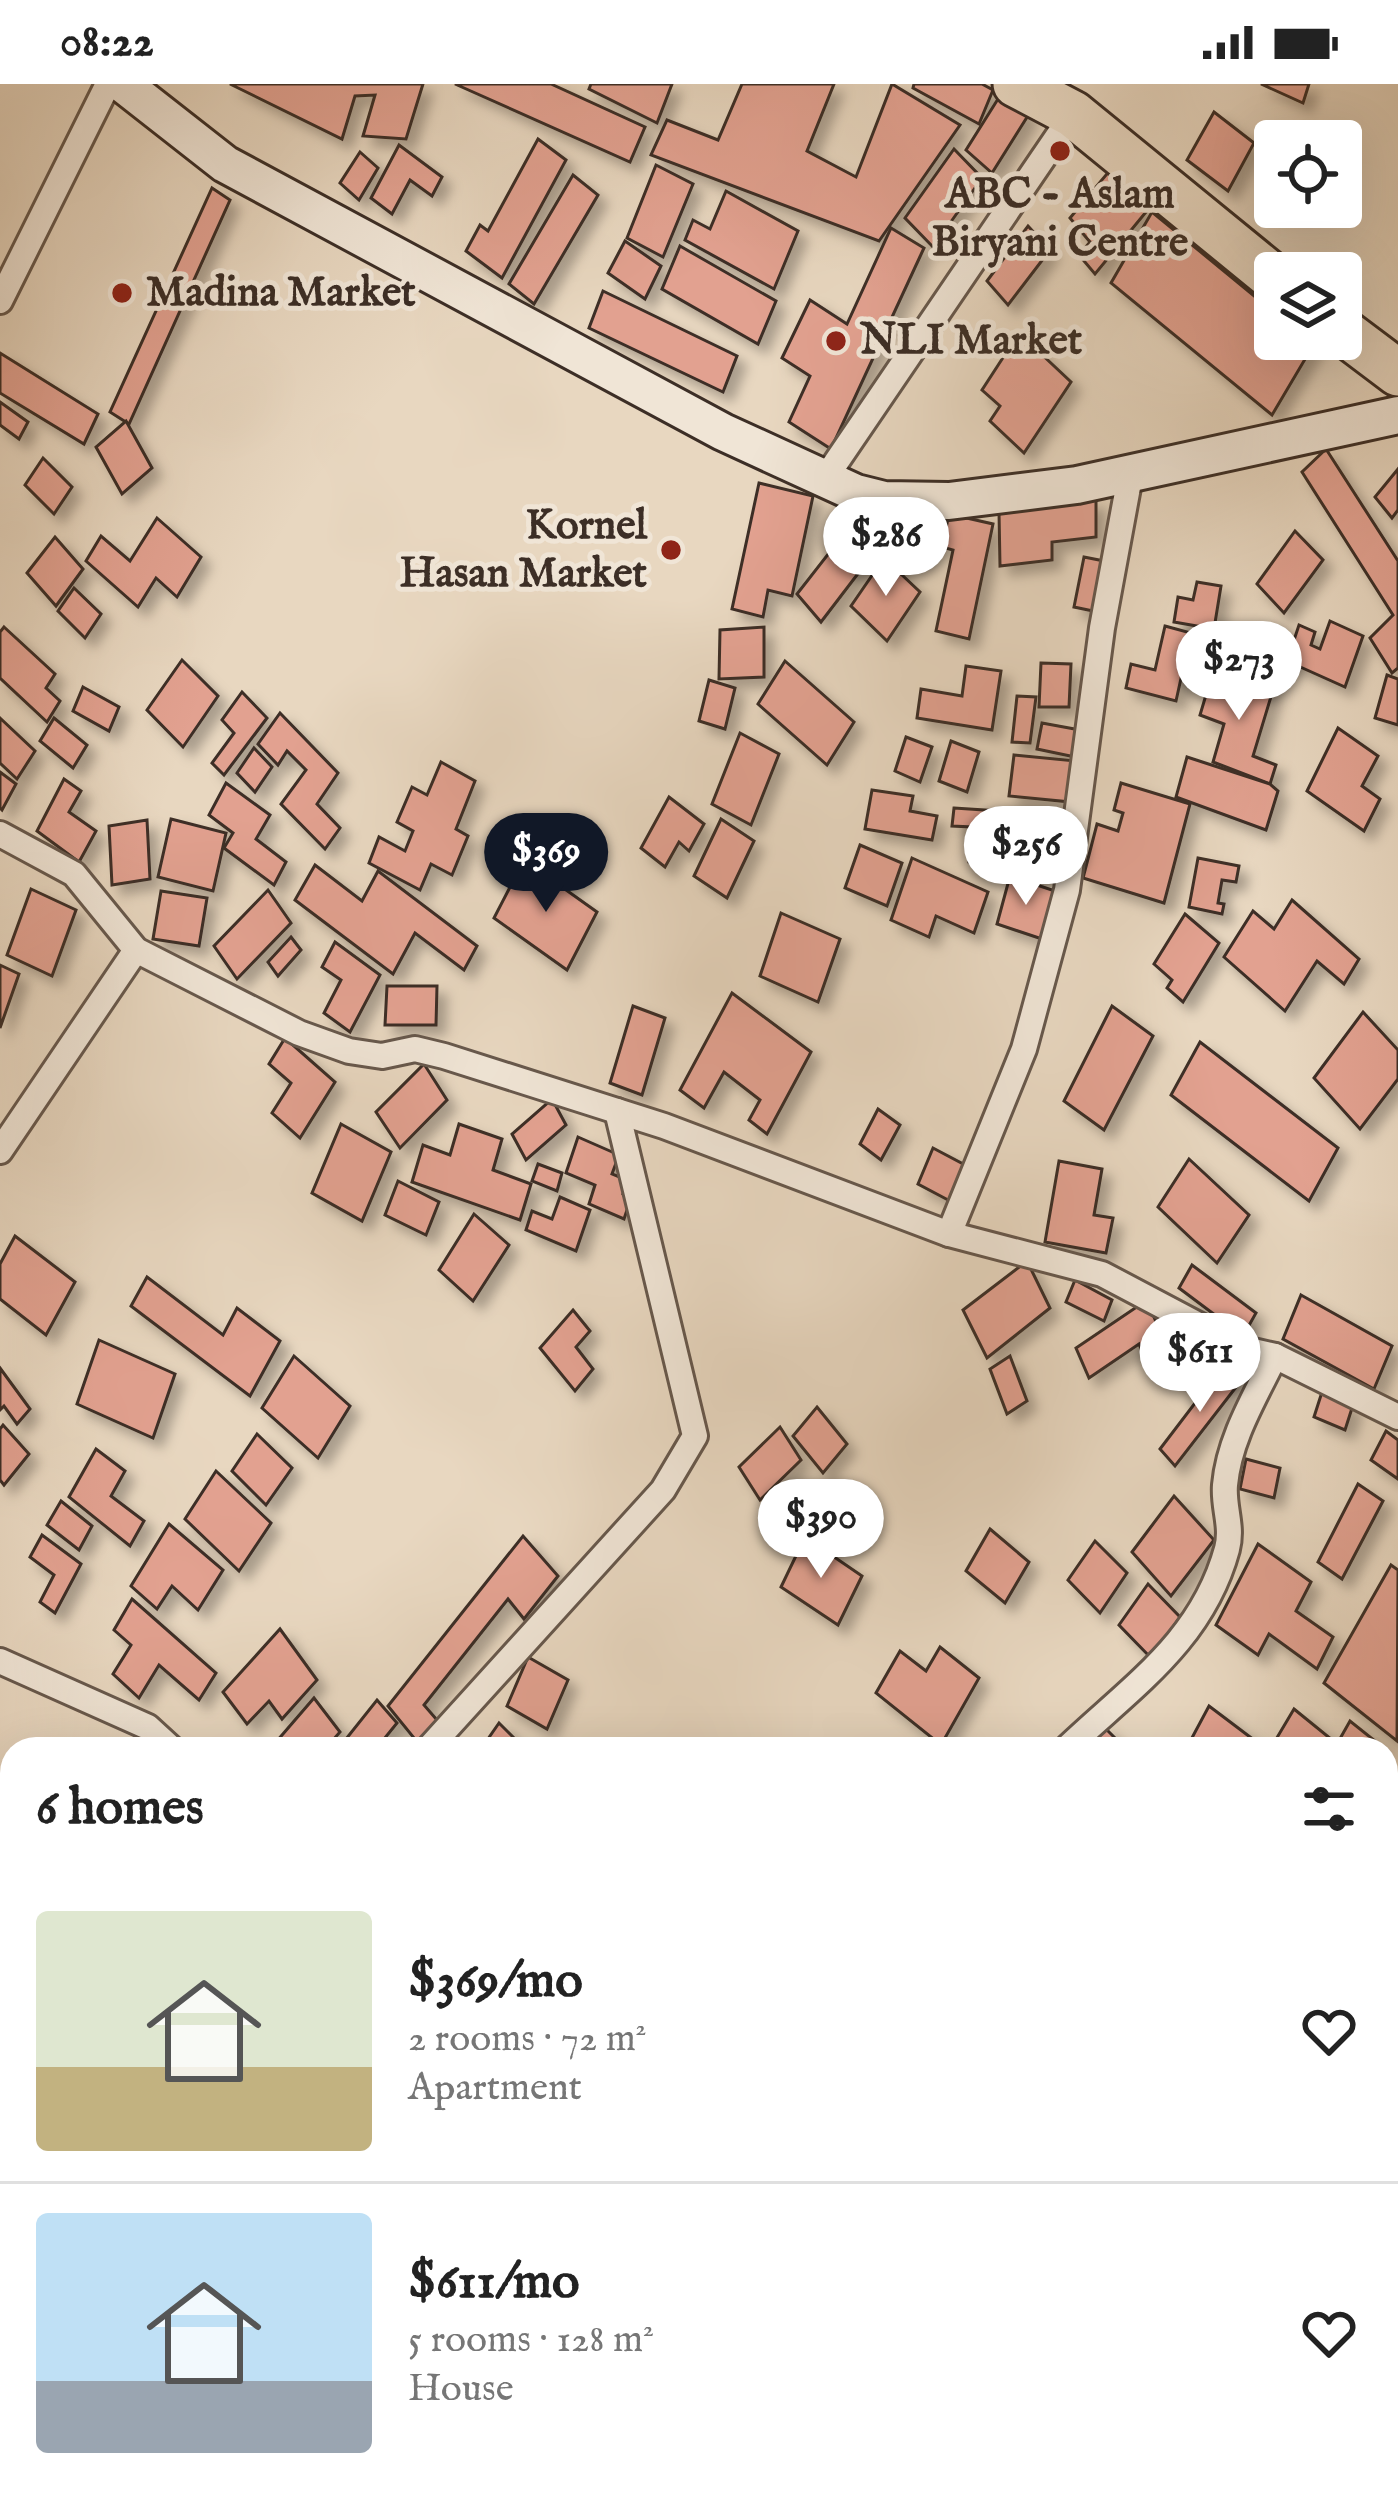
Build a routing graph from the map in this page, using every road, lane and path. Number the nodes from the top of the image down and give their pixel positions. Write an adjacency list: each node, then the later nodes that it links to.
1 (108, 84): 6 (street)
2 (122, 84): 11 (main road)
3 (1016, 84): 4 (highway)
4 (1073, 113): 5 (highway); 11 (street)
5 (1254, 263)
6 (0, 301)
7 (1362, 346): 8 (highway)
8 (1398, 373)
9 (1398, 415): 10 (main road)
10 (1131, 472): 11 (main road); 16 (street)
11 (824, 480)
12 (0, 834): 13 (street)
13 (136, 950): 14 (street); 15 (street)
14 (617, 1111): 16 (street); 21 (street)
15 (0, 1151)
16 (949, 1234): 17 (street)
17 (1275, 1356): 18 (street); 22 (street)
18 (1398, 1418)
19 (0, 1661): 20 (street)
20 (159, 1737)
21 (439, 1737)
22 (1079, 1737)

